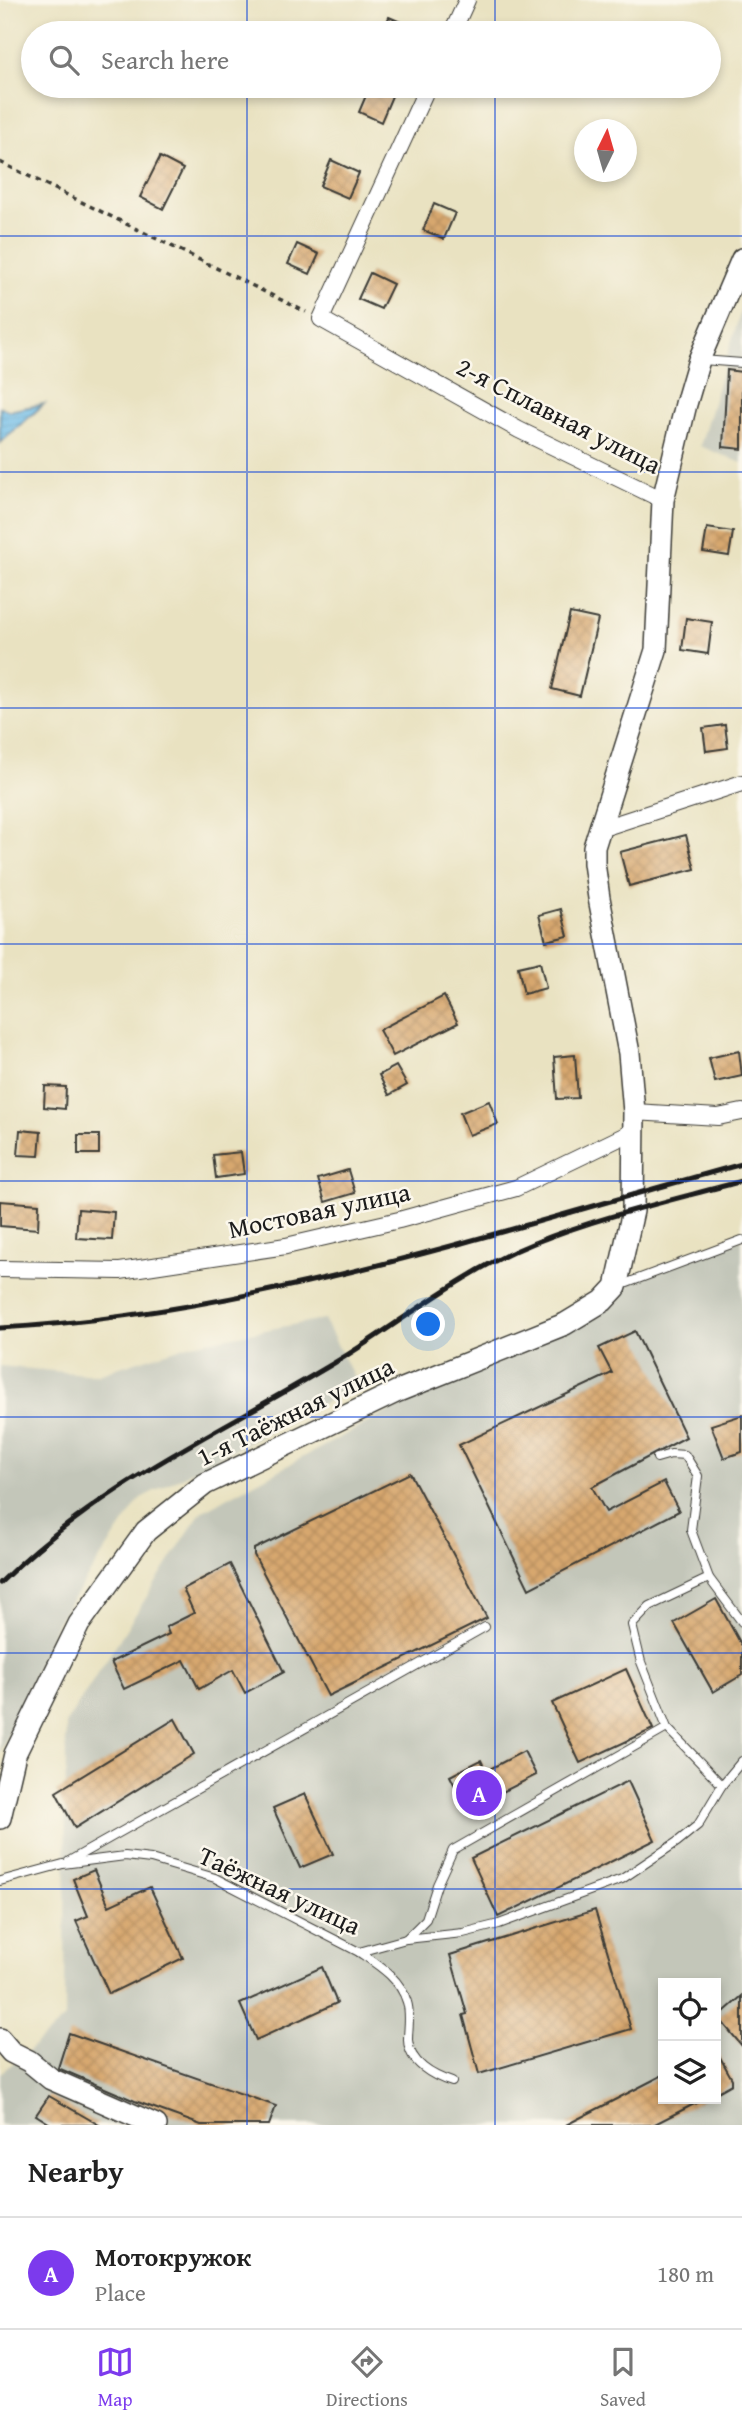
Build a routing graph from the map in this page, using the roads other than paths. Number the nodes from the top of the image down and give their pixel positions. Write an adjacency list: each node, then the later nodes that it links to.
1 (467, 0): 2 (street)
2 (457, 21)
3 (422, 98): 8 (street, 2-я Сплавная улица)
4 (742, 258): 5 (street)
5 (737, 286): 6 (street)
6 (699, 360): 7 (lane); 8 (street)
7 (742, 363)
8 (663, 500): 10 (street, 2-я Сплавная улица)
9 (742, 783): 10 (street)
10 (600, 829): 12 (street, 2-я Сплавная улица)
11 (742, 1112): 12 (street, Мостовая улица)
12 (634, 1121): 14 (street, Мостовая улица); 15 (street, 2-я Сплавная улица)
13 (742, 1240): 15 (lane)
14 (0, 1269)
15 (616, 1287): 23 (street, 1-я Таёжная улица)
16 (657, 1458): 17 (lane)
17 (709, 1578): 18 (lane); 20 (lane)
18 (742, 1622)
19 (485, 1627): 24 (lane)
20 (667, 1728): 22 (lane); 26 (lane)
21 (742, 1761): 22 (lane, Таёжная улица)
22 (722, 1785): 26 (lane, Таёжная улица)
23 (0, 1818)
24 (63, 1864): 25 (lane, Таёжная улица); 27 (lane, Таёжная улица)
25 (0, 1881)
26 (406, 1939): 27 (lane, Таёжная улица)
27 (359, 1952): 29 (lane)
28 (0, 2039): 30 (street)
29 (452, 2082)
30 (156, 2125)

